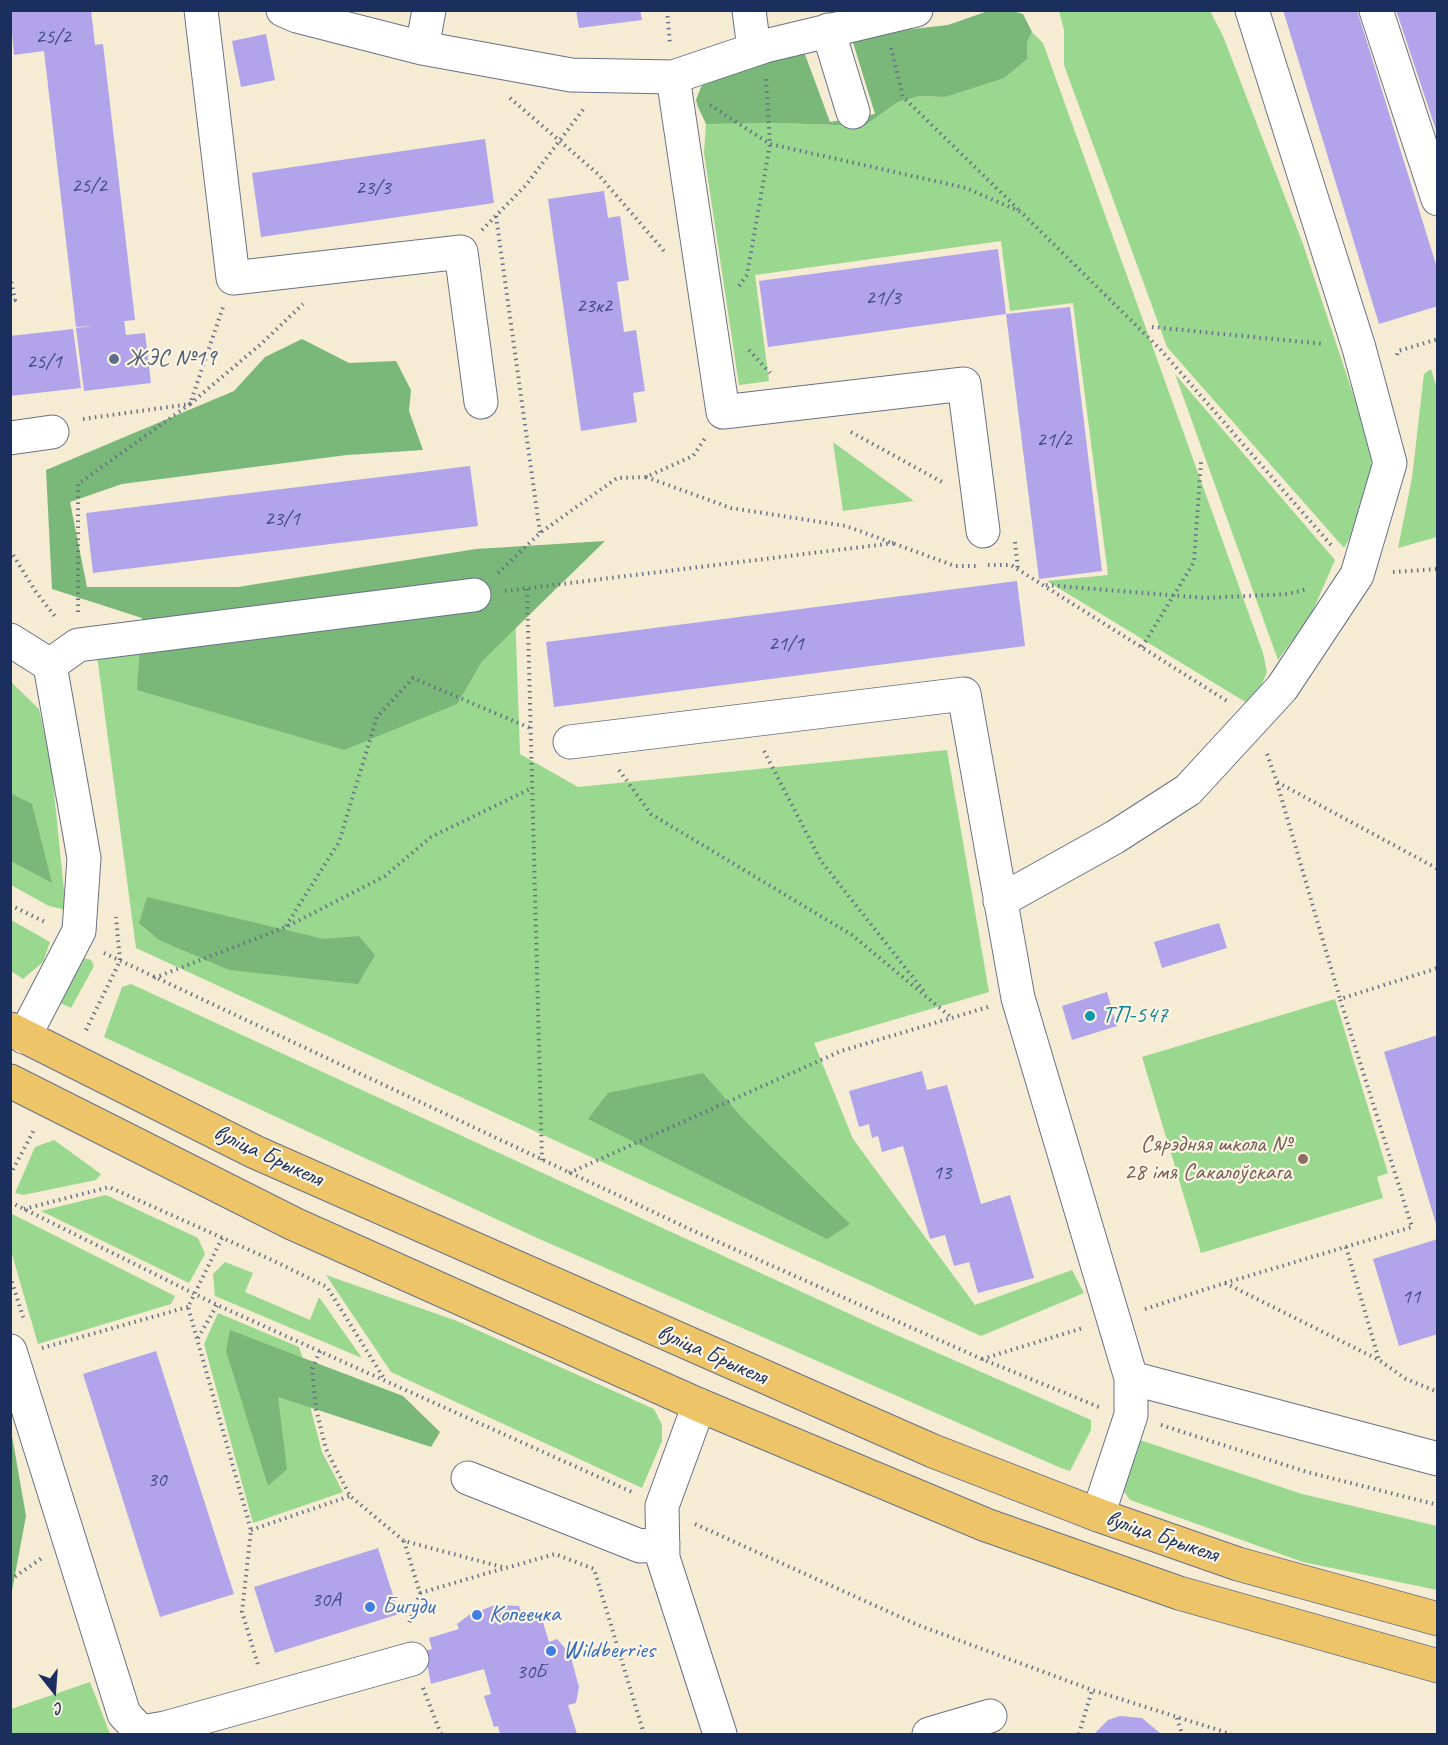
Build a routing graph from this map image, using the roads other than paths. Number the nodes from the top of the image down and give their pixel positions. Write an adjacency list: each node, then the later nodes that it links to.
1 (201, 10): 14 (lane)
2 (283, 10): 10 (lane)
3 (429, 10): 10 (lane)
4 (749, 10): 9 (lane)
5 (916, 10): 8 (lane)
6 (1252, 10): 22 (lane)
7 (1376, 10): 13 (lane)
8 (828, 30): 9 (lane); 12 (lane)
9 (759, 47): 11 (lane)
10 (422, 48): 11 (lane)
11 (673, 76): 17 (lane)
12 (853, 112)
13 (1437, 199)
14 (482, 402)
15 (63, 426): 16 (lane)
16 (10, 438)
17 (998, 533)
18 (474, 595): 20 (lane)
19 (10, 640): 20 (lane)
20 (50, 665): 23 (lane)
21 (583, 741): 22 (lane)
22 (1000, 901): 26 (lane)
23 (17, 1033): 30 (main road, вуліца Брыкеля)
24 (10, 1081): 27 (main road, вуліца Брыкеля)
25 (23, 1343): 36 (lane)
26 (1131, 1378): 28 (lane); 30 (lane)
27 (699, 1404): 31 (lane); 34 (main road, вуліца Брыкеля)
28 (1437, 1459)
29 (468, 1478): 31 (lane)
30 (1098, 1515): 32 (main road, вуліца Брыкеля)
31 (663, 1544): 37 (lane)
32 (1437, 1619)
33 (409, 1644): 36 (lane)
34 (1437, 1666)
35 (990, 1716): 38 (lane)
36 (142, 1733)
37 (720, 1734)
38 (929, 1734)

